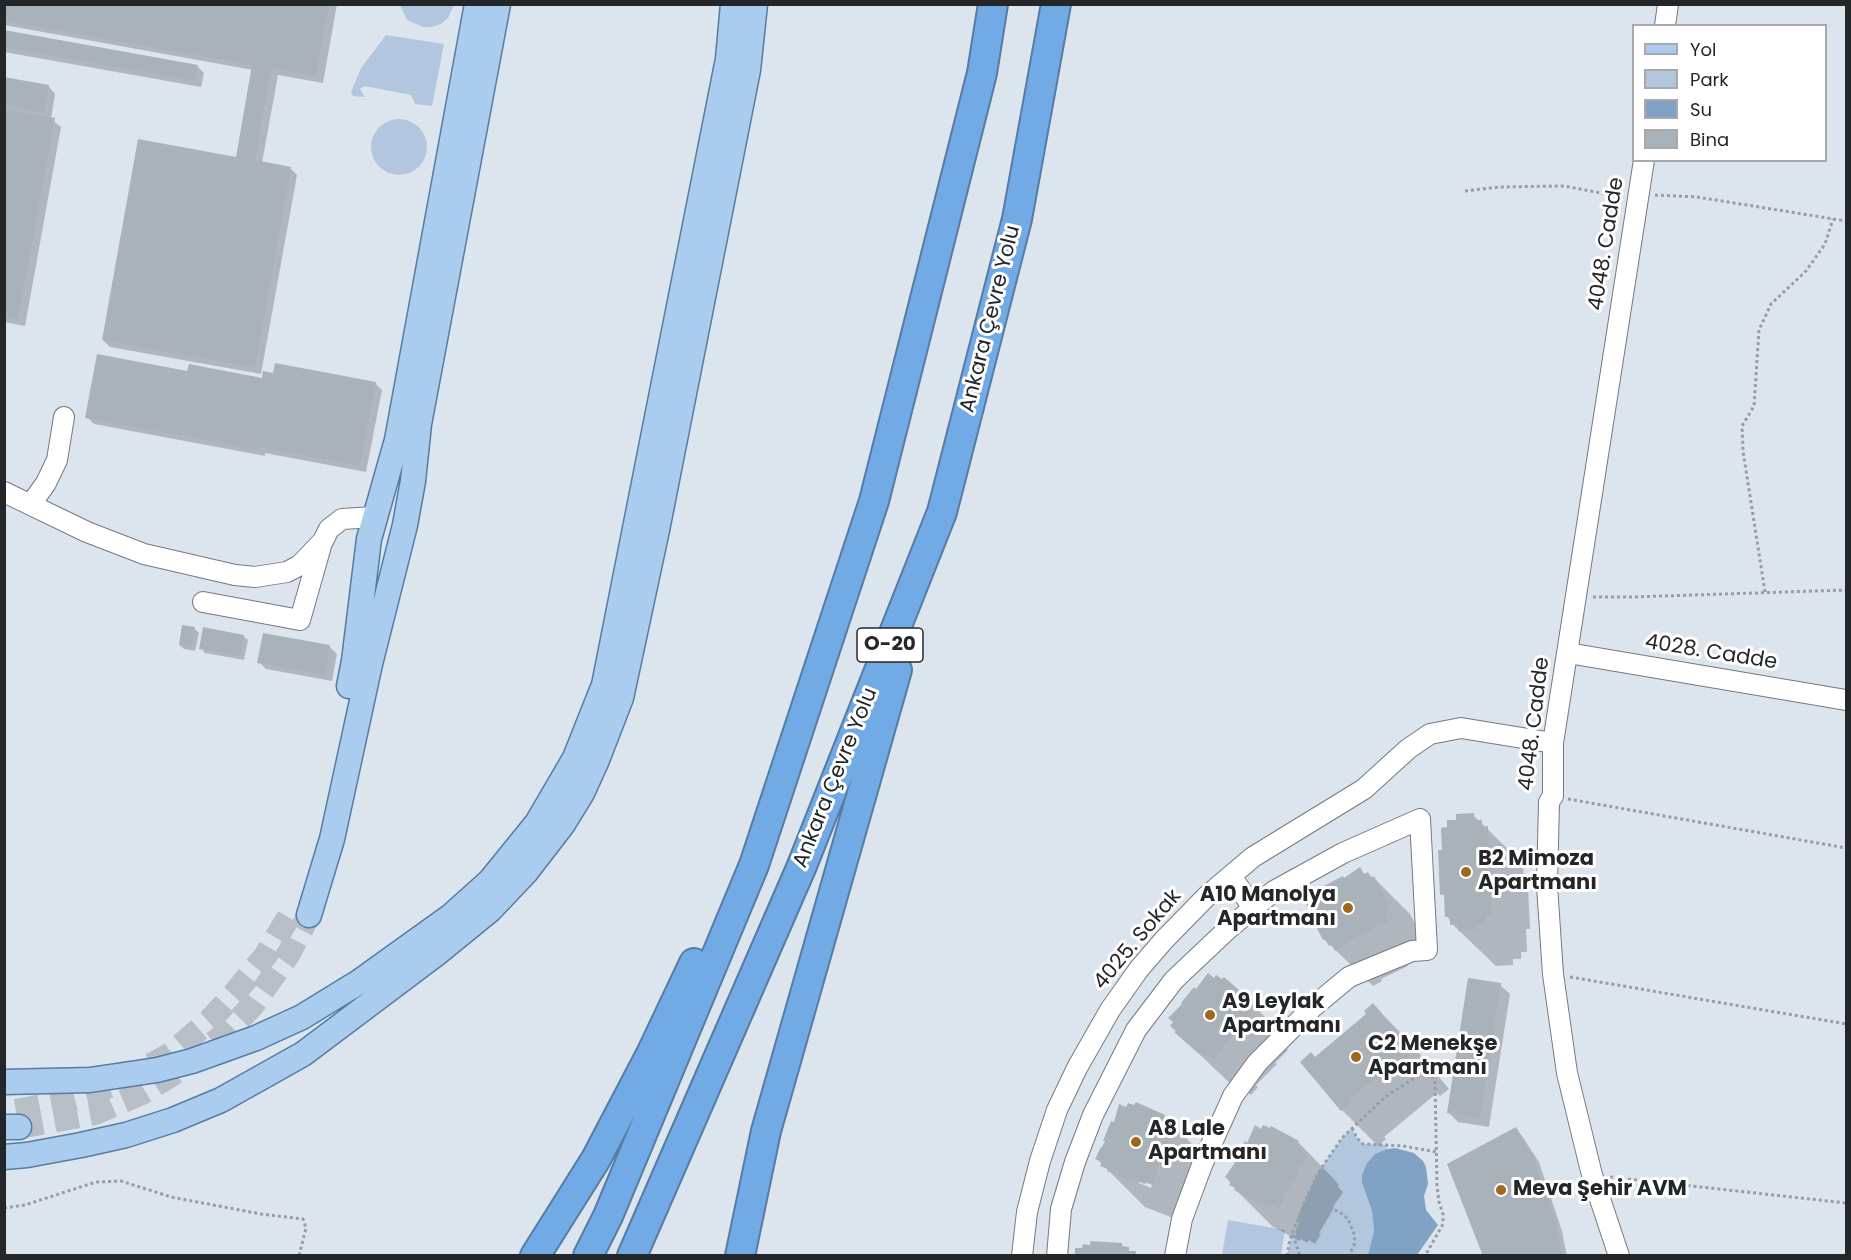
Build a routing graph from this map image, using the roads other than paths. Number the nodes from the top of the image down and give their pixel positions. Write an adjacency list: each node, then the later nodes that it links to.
1 (477, 4): 14 (main road)
2 (498, 4): 15 (main road)
3 (733, 4): 24 (main road)
4 (755, 4): 25 (main road)
5 (993, 4): 21 (highway, Ankara Çevre Yolu / O-20)
6 (1056, 4): 13 (highway, Ankara Çevre Yolu / O-20)
7 (1668, 4): 8 (street)
8 (1665, 24)
9 (1644, 162): 18 (street, 4048. Cadde)
10 (64, 417): 12 (street)
11 (4, 492): 12 (street)
12 (31, 504): 16 (street)
13 (942, 512): 28 (highway, Ankara Çevre Yolu / O-20); 29 (highway)
14 (374, 517): 15 (main road); 15 (main road); 16 (street)
15 (405, 525)
16 (323, 541): 17 (street)
17 (203, 602)
18 (1568, 653): 19 (street, 4028. Cadde); 20 (street, 4048. Cadde)
19 (1846, 700)
20 (1553, 743): 22 (street, 4025. Sokak); 33 (street, 4048. Cadde)
21 (754, 865): 26 (highway); 27 (highway, Ankara Çevre Yolu / O-20)
22 (1231, 876): 23 (street); 30 (street, 4025. Sokak)
23 (1253, 908): 31 (street); 32 (street)
24 (4, 1082)
25 (4, 1156)
26 (535, 1256)
27 (588, 1256)
28 (632, 1256)
29 (740, 1256)
30 (1022, 1256)
31 (1057, 1256)
32 (1175, 1256)
33 (1619, 1256)

